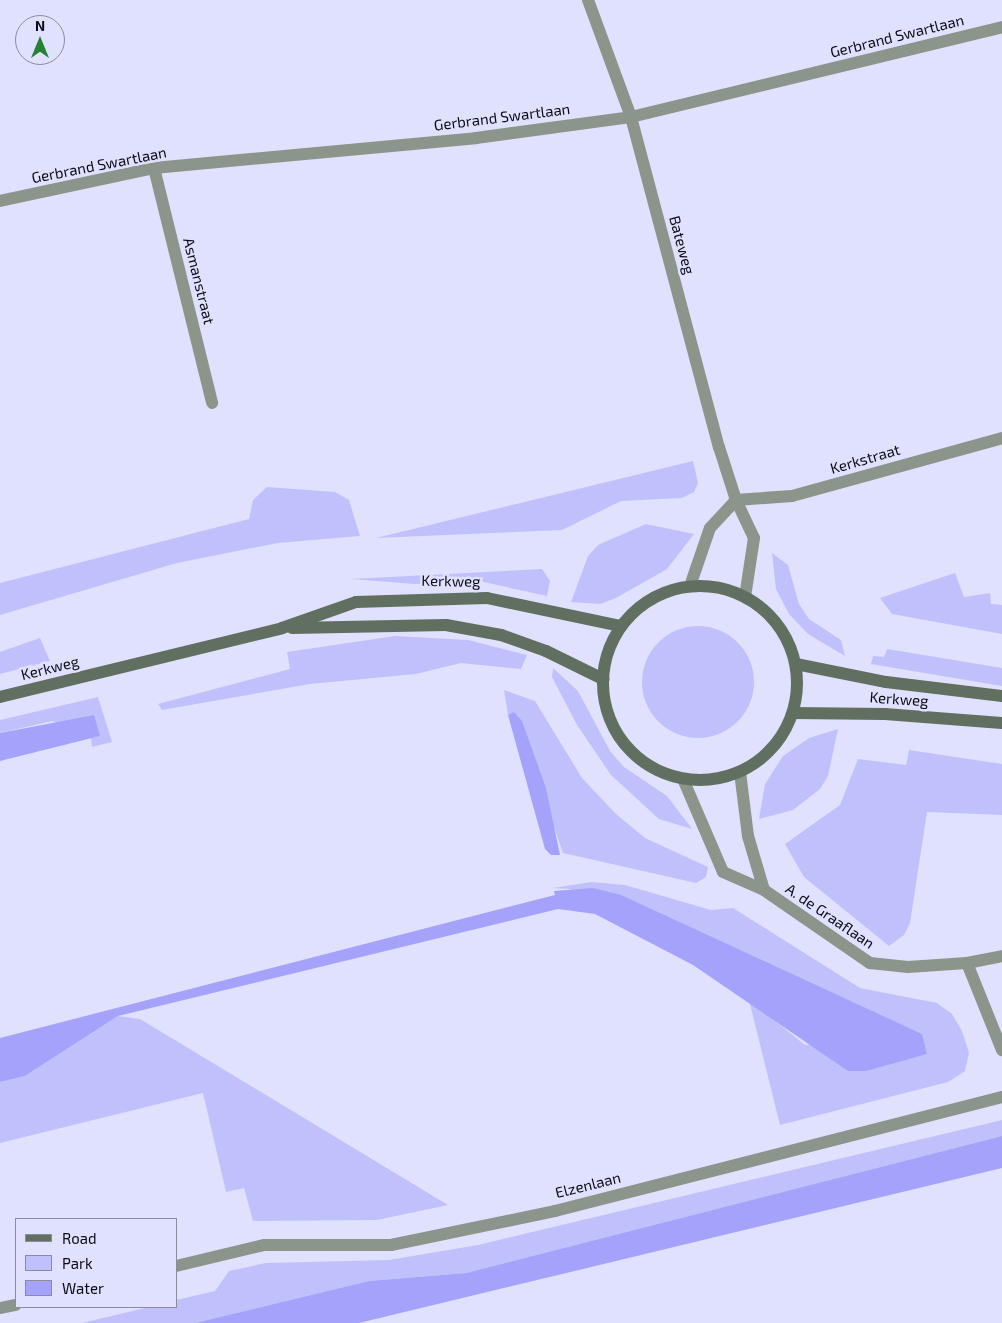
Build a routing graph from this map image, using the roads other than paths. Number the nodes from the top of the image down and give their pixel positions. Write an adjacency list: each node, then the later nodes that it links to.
1 (588, 0): 3 (street, Bateweg)
2 (1002, 27): 3 (street, Gerbrand Swartlaan)
3 (631, 117): 4 (street, Gerbrand Swartlaan); 8 (street, Bateweg)
4 (154, 168): 5 (street, Gerbrand Swartlaan); 6 (street, Asmanstraat)
5 (0, 201)
6 (212, 402)
7 (1002, 438): 8 (street, Kerkstraat)
8 (736, 500): 9 (street); 10 (street, Bateweg)
9 (690, 586): 10 (main road); 11 (main road)
10 (745, 597): 13 (main road)
11 (621, 626): 12 (main road, Kerkweg); 14 (main road)
12 (282, 628): 14 (main road, Kerkweg); 16 (main road, Kerkweg)
13 (796, 664): 15 (main road, Kerkweg); 17 (main road)
14 (603, 679): 20 (main road)
15 (1002, 696)
16 (0, 697)
17 (793, 713): 18 (main road, Kerkweg); 19 (main road)
18 (1002, 723)
19 (740, 772): 20 (main road); 21 (street, A. de Graaflaan)
20 (683, 779): 21 (street, A. de Graaflaan)
21 (764, 890): 23 (street, A. de Graaflaan)
22 (1002, 956): 23 (street, A. de Graaflaan)
23 (967, 963): 24 (street)
24 (1002, 1050)
25 (1002, 1097): 26 (street, Elzenlaan)
26 (178, 1266)
27 (15, 1304): 28 (street)
28 (0, 1308)

